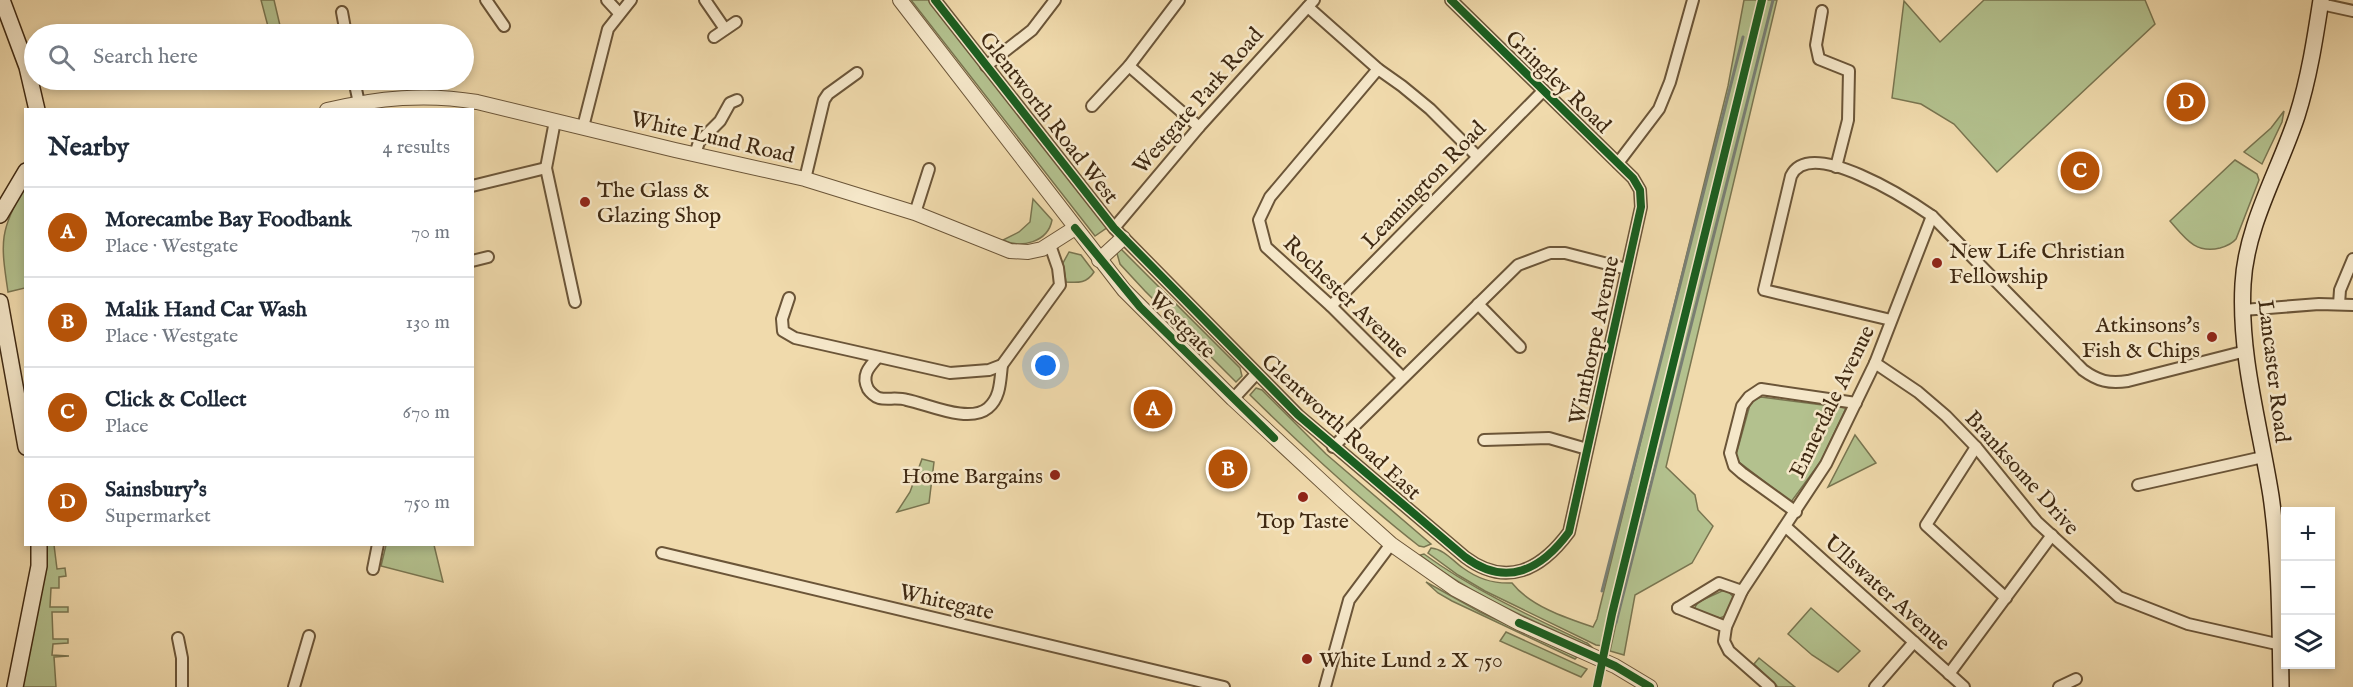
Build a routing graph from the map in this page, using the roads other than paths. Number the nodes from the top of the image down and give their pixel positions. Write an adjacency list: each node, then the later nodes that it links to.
1 (2, 0): 23 (main road)
2 (486, 0): 20 (street)
3 (607, 0): 17 (street)
4 (631, 0): 17 (street)
5 (705, 0): 21 (street)
6 (900, 0): 50 (street, Westgate)
7 (935, 0): 24 (street, Glentworth Road West)
8 (1055, 0): 24 (street)
9 (1451, 0): 30 (street, Gringley Road)
10 (1693, 0): 40 (street)
11 (1173, 2): 25 (street)
12 (2321, 2): 16 (street); 65 (main road, Lancaster Road)
13 (1311, 3): 26 (street); 37 (street, Westgate Park Road)
14 (341, 10): 19 (street)
15 (1822, 11): 41 (street)
16 (2353, 11)
17 (619, 13): 36 (street)
18 (736, 22): 21 (street)
19 (344, 24)
20 (504, 26)
21 (725, 29): 22 (street)
22 (714, 37)
23 (24, 59)
24 (986, 66): 51 (street, Glentworth Road West)
25 (1129, 66): 33 (street); 37 (street)
26 (1378, 69): 39 (street); 64 (street, Rochester Avenue)
27 (857, 73): 45 (street)
28 (32, 90): 34 (main road)
29 (353, 90): 32 (street)
30 (1543, 91): 39 (street, Leamington Road); 40 (street, Gringley Road)
31 (732, 99): 38 (street)
32 (352, 106): 35 (street, White Lund Road)
33 (1092, 106)
34 (37, 108)
35 (555, 121): 36 (street, White Lund Road); 42 (street)
36 (583, 127): 38 (street, White Lund Road)
37 (1199, 127): 51 (street, Westgate Park Road)
38 (695, 154): 45 (street, White Lund Road)
39 (1477, 156): 64 (street, Leamington Road)
40 (1617, 163): 57 (street, Winthorpe Avenue)
41 (1836, 167): 49 (street); 66 (street)
42 (546, 168): 46 (street); 60 (street)
43 (929, 169): 47 (street)
44 (24, 174): 48 (main road)
45 (805, 179): 47 (street, White Lund Road)
46 (474, 186)
47 (915, 213): 52 (street, White Lund Road)
48 (0, 215)
49 (1932, 216): 66 (street, Ennerdale Avenue); 68 (street)
50 (1075, 228): 52 (street, White Lund Road); 56 (street, Westgate)
51 (1118, 233): 56 (street, Westgate Park Road); 72 (street, Glentworth Road East)
52 (1050, 245): 71 (street)
53 (488, 257): 55 (street)
54 (2353, 259): 62 (street)
55 (474, 260)
56 (1100, 260): 74 (street, Westgate)
57 (1627, 269): 61 (street); 80 (street, Winthorpe Avenue)
58 (789, 298): 69 (street)
59 (0, 302): 76 (main road)
60 (575, 302)
61 (1478, 304): 67 (street); 73 (street)
62 (2339, 304): 63 (street); 65 (street)
63 (2353, 305)
64 (1331, 306): 73 (street, Rochester Avenue)
65 (2243, 310): 68 (main road, Lancaster Road)
66 (1891, 320): 70 (street, Ennerdale Avenue)
67 (1520, 347)
68 (2246, 351): 81 (main road, Lancaster Road)
69 (878, 357): 71 (street); 71 (street)
70 (1875, 363): 75 (street, Ennerdale Avenue); 79 (street, Branksome Drive)
71 (1002, 365)
72 (1256, 374): 74 (street, Glentworth Road East); 78 (street, Glentworth Road East)
73 (1402, 377): 78 (street)
74 (1233, 399): 87 (street, Westgate)
75 (1856, 403): 83 (street, Ennerdale Avenue); 83 (street)
76 (24, 436)
77 (1484, 440): 80 (street)
78 (1334, 447): 85 (street, Glentworth Road East)
79 (1976, 447): 86 (street, Branksome Drive); 93 (street)
80 (1587, 449): 85 (street, Winthorpe Avenue)
81 (2263, 457): 82 (street); 98 (main road, Lancaster Road)
82 (2138, 484)
83 (1796, 512): 84 (street, Ennerdale Avenue)
84 (1786, 526): 92 (street, Ennerdale Avenue); 97 (street, Ullswater Avenue)
85 (1569, 532)
86 (2052, 535): 93 (street); 98 (street, Branksome Drive)
87 (1391, 544): 106 (street); 107 (street, Westgate)
88 (39, 546): 102 (main road)
89 (378, 546): 91 (street)
90 (662, 553): 105 (street, Whitegate)
91 (373, 569)
92 (1742, 591): 94 (street, Ennerdale Avenue); 94 (street)
93 (2006, 598): 100 (street)
94 (1726, 627): 108 (street)
95 (309, 636): 104 (street)
96 (178, 638): 103 (street)
97 (1914, 642): 100 (street, Ullswater Avenue); 109 (street)
98 (2281, 645)
99 (2281, 669): 112 (main road, Lancaster Road)
100 (1949, 674): 110 (street, Ullswater Avenue)
101 (2076, 679): 111 (street)
102 (15, 687)
103 (186, 687)
104 (294, 687)
105 (1224, 687)
106 (1325, 687)
107 (1650, 687)
108 (1770, 687)
109 (1875, 687)
110 (1964, 687)
111 (2059, 687)
112 (2281, 687)

